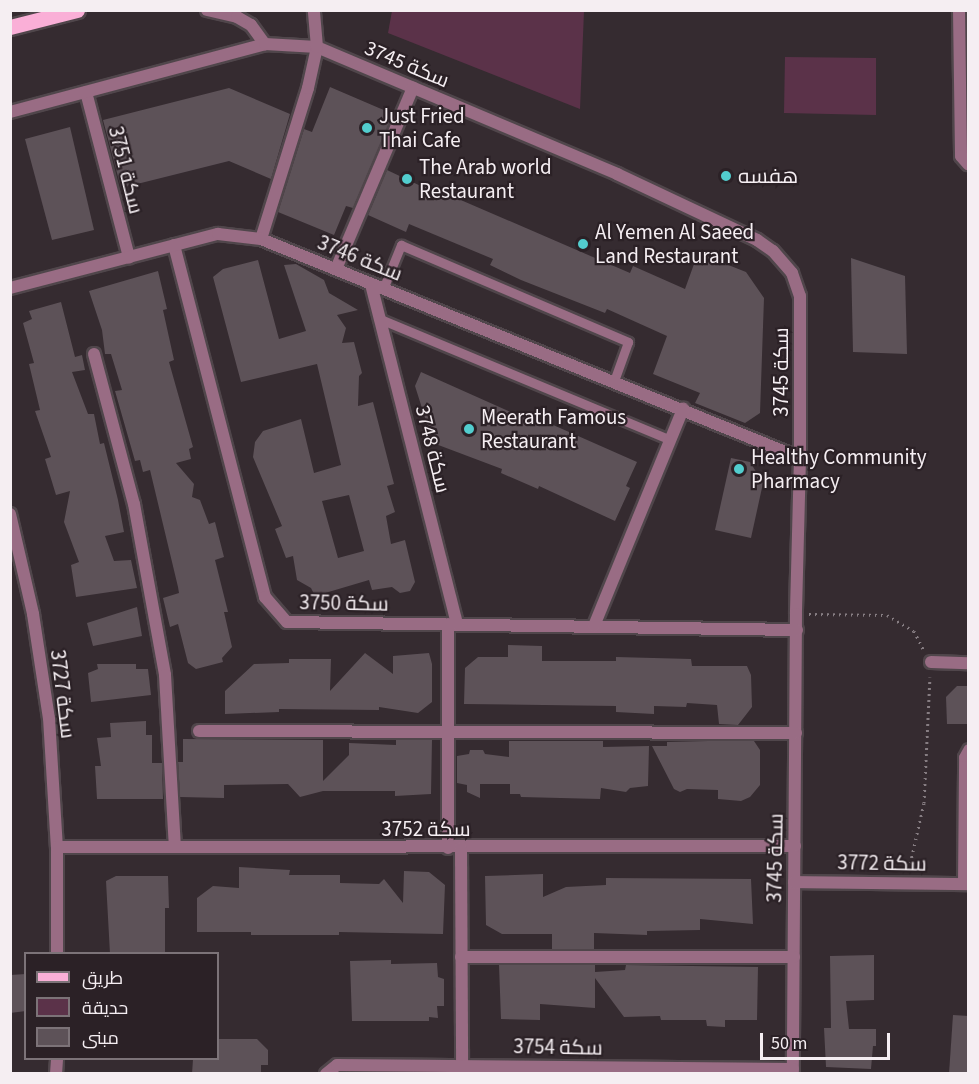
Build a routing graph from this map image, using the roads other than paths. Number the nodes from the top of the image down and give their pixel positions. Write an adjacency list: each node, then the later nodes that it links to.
1 (77, 10): 5 (main road)
2 (207, 10): 6 (street)
3 (314, 10): 7 (street)
4 (959, 10): 11 (street)
5 (10, 27)
6 (265, 44): 7 (street, سكة 3745); 9 (street, سكة 3745)
7 (317, 47): 8 (street, سكة 3745); 12 (street)
8 (413, 87): 15 (street); 24 (street, سكة 3745)
9 (86, 92): 10 (street, سكة 3745); 14 (street, سكة 3751)
10 (10, 112)
11 (969, 164)
12 (261, 239): 13 (street, سكة 3746); 15 (street, سكة 3746)
13 (174, 245): 14 (street, سكة 3746); 26 (street, سكة 3750)
14 (129, 257): 17 (street, سكة 3746)
15 (336, 270): 16 (street, سكة 3746)
16 (371, 284): 18 (street, سكة 3746); 19 (street, سكة 3748)
17 (10, 288)
18 (383, 289): 21 (street, سكة 3746); 21 (lane)
19 (380, 319): 23 (lane); 26 (street, سكة 3748)
20 (94, 354): 38 (street)
21 (614, 381): 22 (street, سكة 3746)
22 (683, 409): 23 (street); 24 (street, سكة 3746)
23 (670, 440): 27 (street)
24 (800, 458): 28 (street, سكة 3745)
25 (10, 514): 37 (street, سكة 3727)
26 (452, 624): 27 (street, سكة 3750); 32 (street, سكة 3748)
27 (594, 626): 28 (street, سكة 3750)
28 (797, 630): 33 (street, سكة 3745)
29 (931, 662): 30 (street)
30 (969, 663)
31 (199, 731): 32 (street)
32 (447, 732): 33 (street); 39 (street, سكة 3748)
33 (796, 733): 36 (street, سكة 3745)
34 (969, 748): 35 (lane)
35 (966, 845): 42 (lane)
36 (795, 846): 40 (street, سكة 3752); 41 (street, سكة 3745)
37 (57, 847): 38 (street, سكة 3752); 43 (street, سكة 3727)
38 (175, 847): 39 (street, سكة 3752)
39 (448, 848): 40 (street, سكة 3752)
40 (461, 848): 44 (street)
41 (794, 882): 42 (street, سكة 3772); 45 (street, سكة 3745)
42 (966, 884)
43 (57, 952)
44 (461, 957): 45 (street); 46 (street)
45 (794, 957): 48 (street, سكة 3745)
46 (462, 1065): 47 (street, سكة 3754); 49 (street, سكة 3754)
47 (572, 1070): 48 (street, سكة 3754)
48 (793, 1071)
49 (326, 1074)

